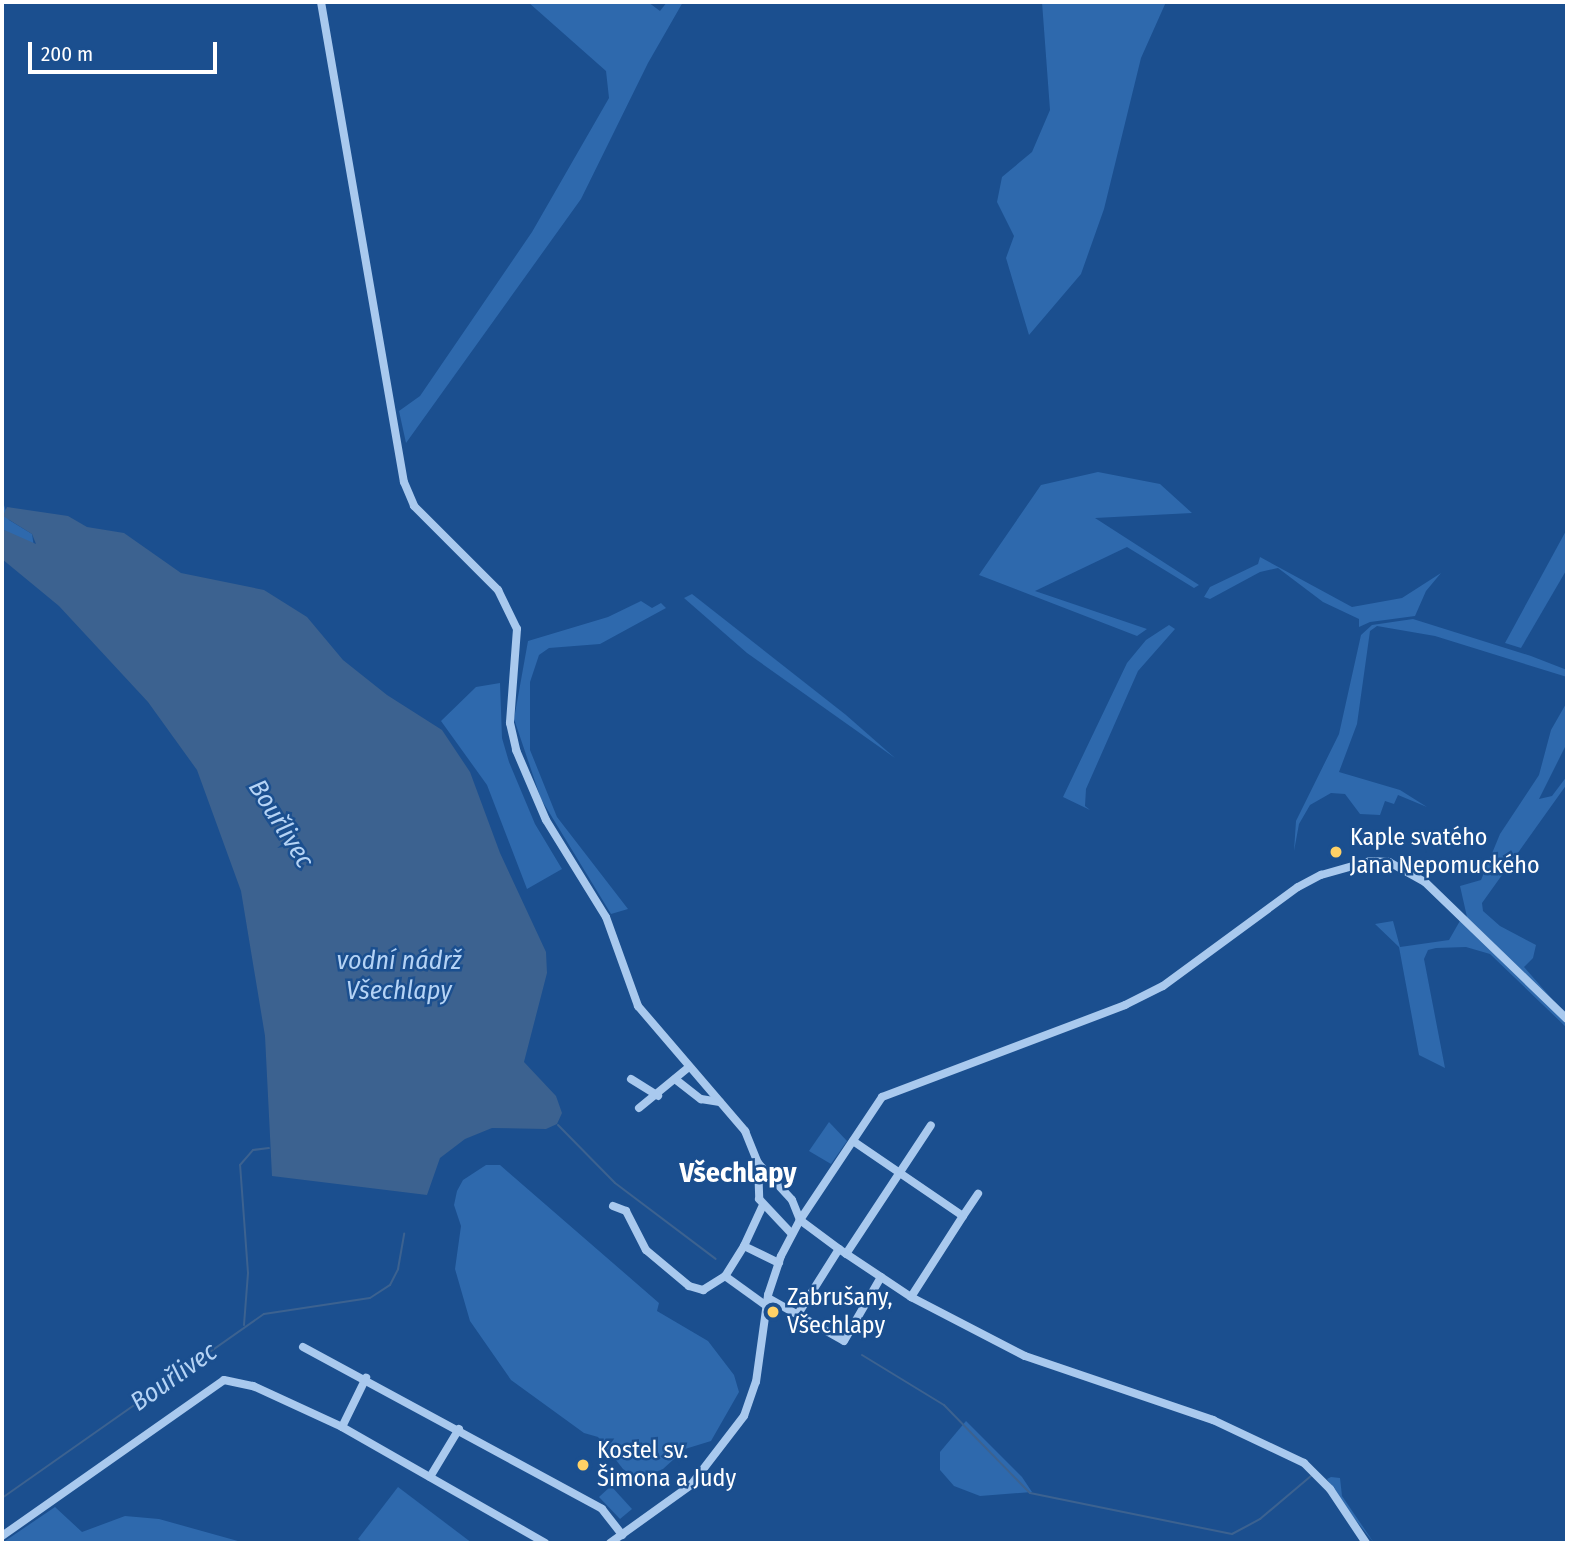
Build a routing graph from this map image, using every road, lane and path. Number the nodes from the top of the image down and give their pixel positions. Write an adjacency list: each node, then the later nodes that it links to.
1 (321, 2): 3 (street)
2 (1567, 1019): 10 (street)
3 (689, 1066): 5 (street); 7 (street)
4 (631, 1079): 6 (street)
5 (675, 1079): 6 (street); 7 (street)
6 (658, 1096): 8 (street)
7 (720, 1102): 11 (street)
8 (639, 1108)
9 (931, 1125): 12 (street)
10 (853, 1141): 12 (street); 17 (street)
11 (758, 1163): 14 (street); 17 (street)
12 (900, 1172): 16 (street); 20 (street)
13 (978, 1194): 16 (street)
14 (763, 1205): 18 (street); 19 (street)
15 (613, 1206): 22 (street)
16 (963, 1216): 24 (street)
17 (800, 1220): 18 (street); 20 (street)
18 (792, 1234): 21 (street)
19 (744, 1246): 21 (street); 22 (street)
20 (843, 1251): 23 (street); 26 (street)
21 (779, 1263): 25 (street)
22 (725, 1276): 25 (street)
23 (881, 1277): 24 (street); 26 (street)
24 (911, 1297): 36 (street)
25 (768, 1303): 26 (street); 32 (street)
26 (798, 1314)
27 (303, 1347): 28 (street)
28 (366, 1378): 29 (street); 30 (street)
29 (342, 1427): 31 (street); 33 (street)
30 (459, 1429): 31 (street); 32 (street)
31 (430, 1477): 34 (street)
32 (622, 1535): 35 (street)
33 (2, 1536)
34 (545, 1543)
35 (610, 1543)
36 (1366, 1543)

